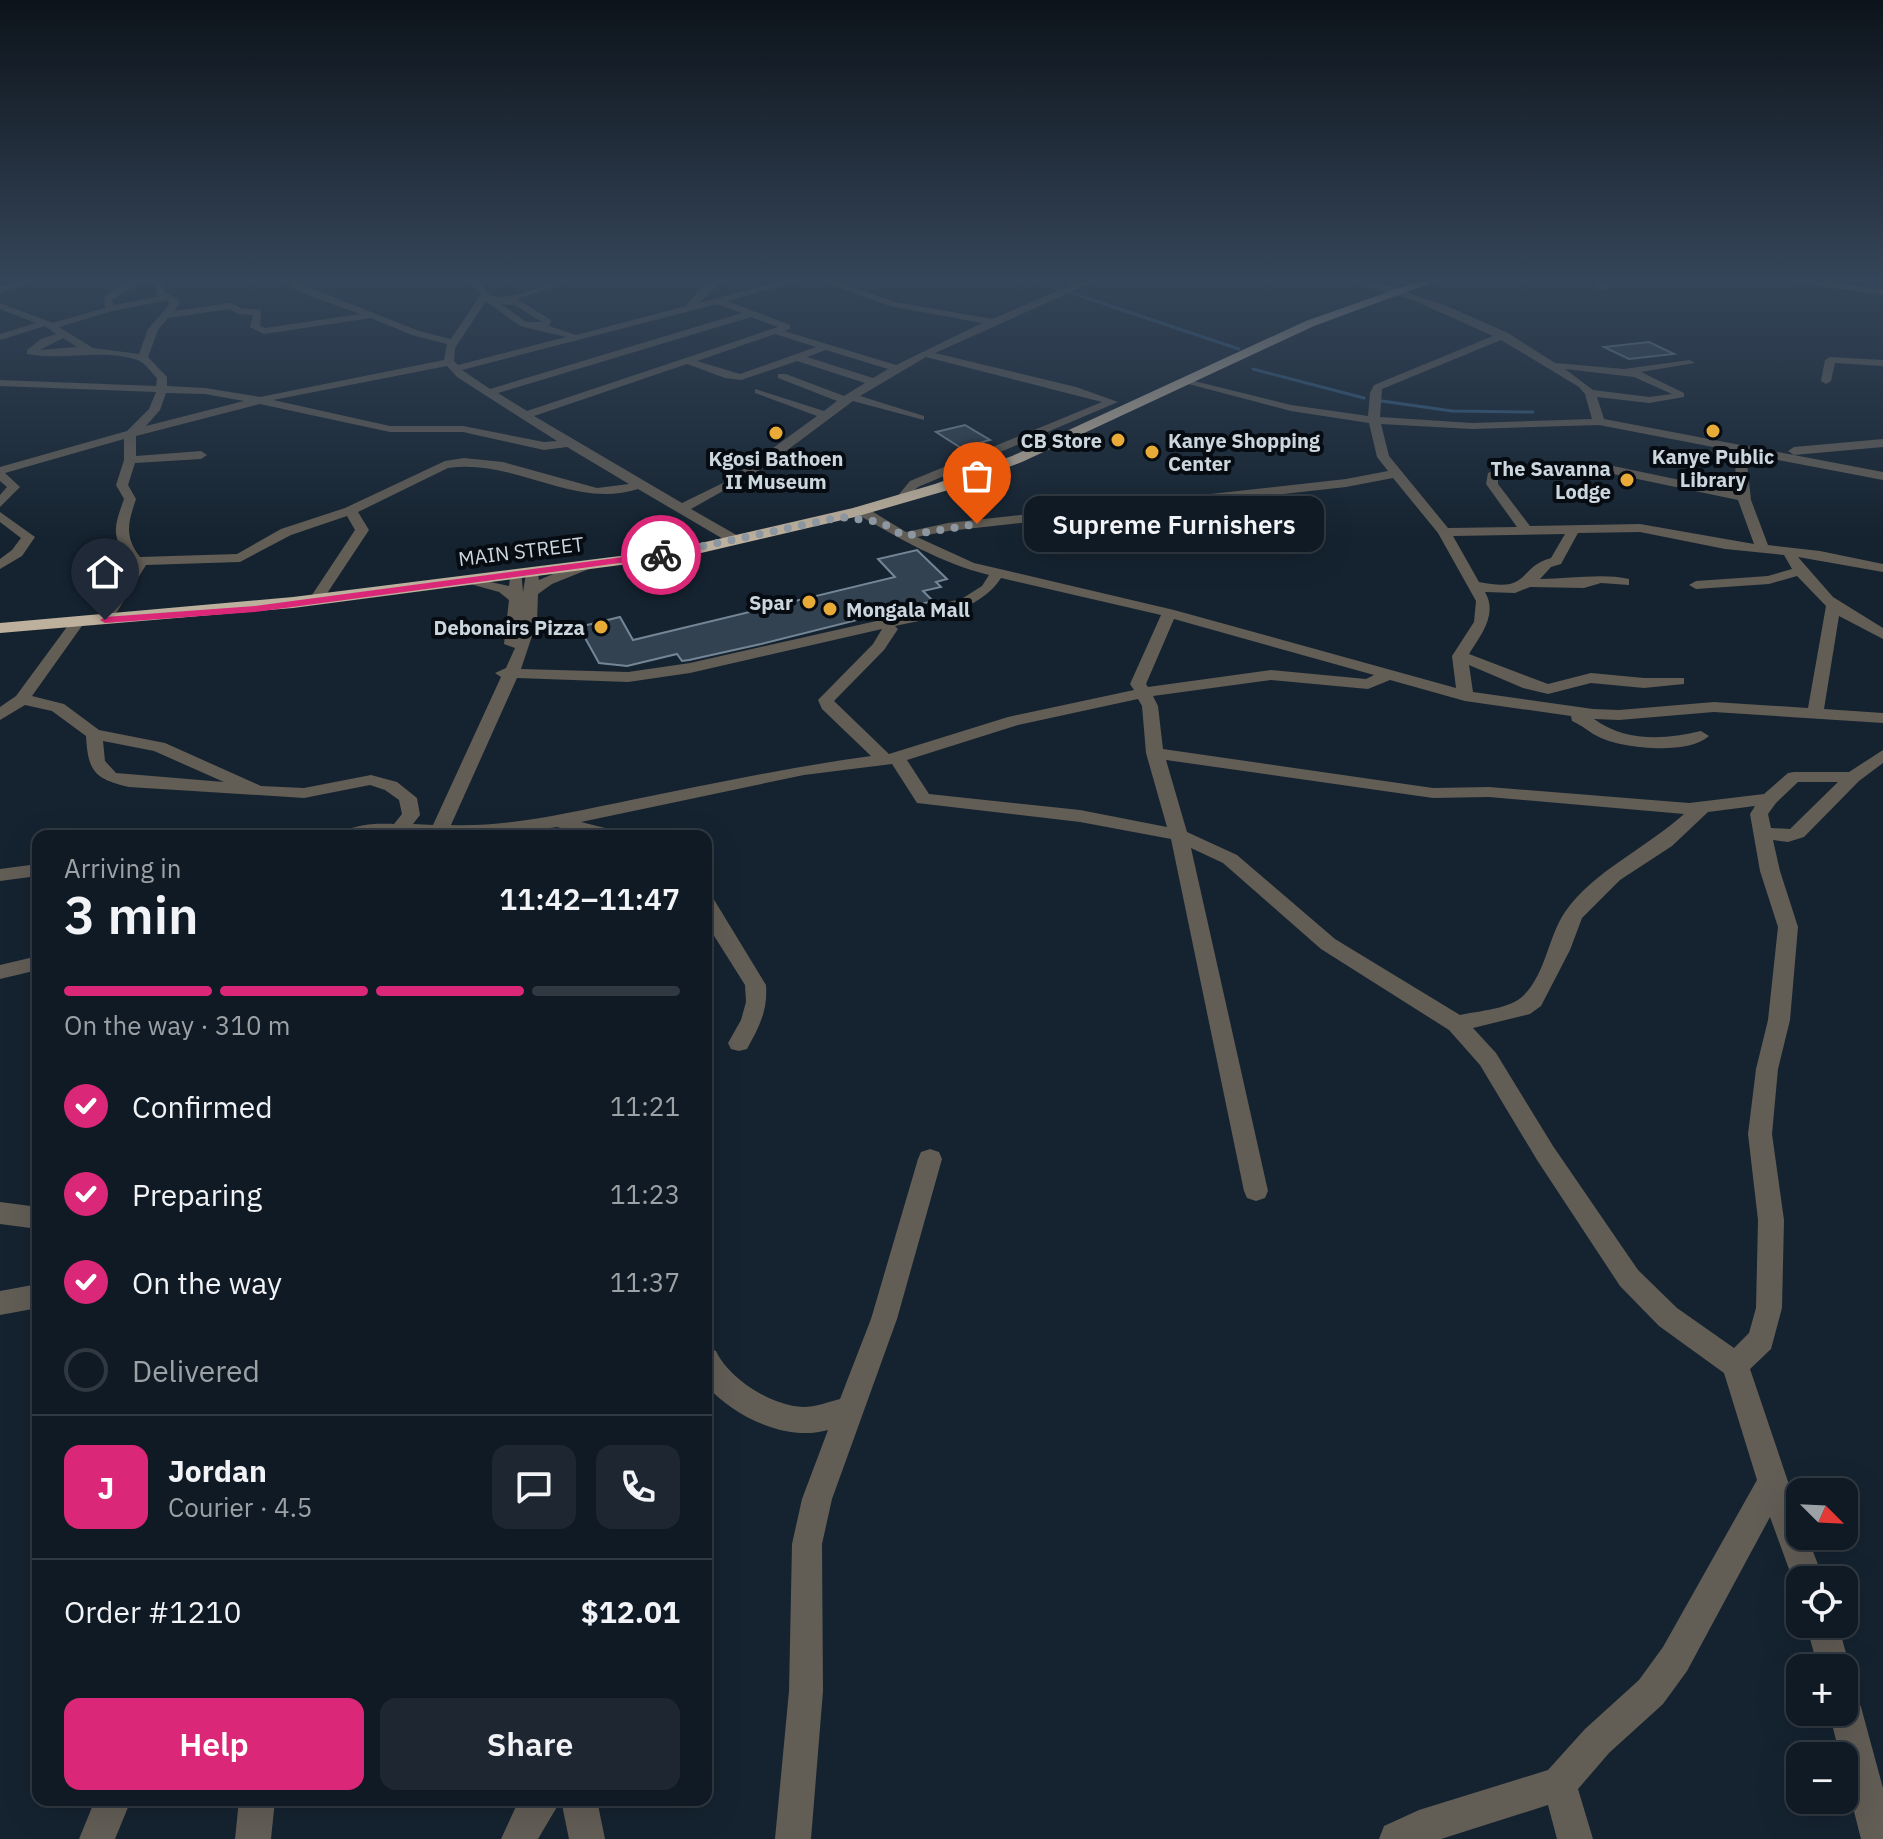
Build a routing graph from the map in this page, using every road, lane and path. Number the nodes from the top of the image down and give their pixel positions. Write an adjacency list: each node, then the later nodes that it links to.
1 (153, 367): 25 (street)
2 (445, 367): 30 (street)
3 (453, 367): 27 (street)
4 (577, 367): 27 (street)
5 (675, 367): 31 (street)
6 (703, 367): 7 (street)
7 (770, 367)
8 (827, 367): 22 (street)
9 (890, 367): 18 (street)
10 (902, 367): 18 (street)
11 (979, 367): 44 (street)
12 (1216, 367): 23 (highway)
13 (1427, 367): 34 (street)
14 (1555, 367): 28 (street)
15 (1595, 367): 19 (street)
16 (1658, 367): 19 (street)
17 (1829, 367): 21 (street)
18 (898, 369): 22 (street)
19 (1623, 371): 28 (street)
20 (782, 376): 29 (street)
21 (1826, 381)
22 (874, 382): 29 (street)
23 (1186, 382): 34 (street); 47 (highway)
24 (0, 383): 25 (street)
25 (162, 388): 30 (street); 36 (street)
26 (759, 391): 32 (street)
27 (488, 393): 31 (street)
28 (1590, 393): 35 (street)
29 (849, 399): 32 (street); 33 (street)
30 (258, 400): 36 (street); 37 (street)
31 (524, 416): 37 (street)
32 (827, 416): 52 (street)
33 (920, 418)
34 (1374, 420): 35 (street); 45 (street)
35 (1599, 422): 39 (street)
36 (130, 435): 42 (street); 43 (street)
37 (569, 443): 48 (street)
38 (1883, 443): 40 (street)
39 (1740, 448): 40 (street); 50 (street)
40 (1771, 454): 46 (street)
41 (201, 455): 42 (street)
42 (130, 460): 64 (street)
43 (0, 473): 51 (street)
44 (937, 474): 47 (highway); 49 (street)
45 (1394, 474): 59 (street); 60 (street)
46 (1883, 476)
47 (951, 483): 49 (highway)
48 (640, 484): 52 (street); 53 (street)
49 (907, 497): 55 (highway)
50 (1743, 497): 58 (street); 62 (street)
51 (0, 503)
52 (680, 509): 61 (street)
53 (350, 511): 64 (street); 77 (street)
54 (0, 516): 65 (street)
55 (877, 517): 56 (highway); 56 (highway, MAIN STREET); 60 (street)
56 (832, 518): 61 (highway, MAIN STREET)
57 (1574, 529): 58 (street); 62 (street); 73 (street)
58 (1526, 530): 59 (street)
59 (1444, 532): 75 (street)
60 (904, 536): 70 (street)
61 (735, 540): 66 (highway, MAIN STREET)
62 (1763, 549): 63 (street)
63 (1788, 551): 67 (street); 68 (street)
64 (138, 561): 80 (street)
65 (0, 565)
66 (584, 566): 69 (highway, MAIN STREET); 76 (street)
67 (1883, 568)
68 (1799, 571): 74 (street); 78 (street)
69 (524, 572): 71 (highway, MAIN STREET); 76 (street)
70 (997, 574): 79 (street); 82 (street)
71 (468, 579): 76 (street); 77 (highway, MAIN STREET)
72 (1624, 582): 73 (street)
73 (1528, 583): 75 (street)
74 (1696, 585)
75 (1477, 586): 86 (street)
76 (524, 596): 85 (street); 89 (street)
77 (315, 601): 80 (highway, MAIN STREET)
78 (1833, 607): 84 (street); 96 (street)
79 (1169, 613): 88 (street); 91 (street)
80 (105, 620): 81 (highway, MAIN STREET)
81 (77, 623): 83 (highway, MAIN STREET); 93 (street)
82 (886, 623): 87 (street); 103 (street)
83 (0, 628)
84 (1883, 634)
85 (522, 651): 87 (street); 89 (street)
86 (1460, 656): 90 (street); 92 (street)
87 (543, 676): 89 (street); 94 (street)
88 (1386, 676): 91 (street); 92 (street)
89 (506, 677): 94 (street); 106 (street)
90 (1678, 681)
91 (1145, 693): 101 (street); 103 (street)
92 (1465, 696): 95 (street)
93 (22, 699): 97 (street); 99 (street)
94 (498, 706): 106 (street)
95 (1559, 710): 96 (street); 100 (street)
96 (1815, 712): 98 (street)
97 (0, 715)
98 (1883, 718)
99 (94, 734): 105 (street); 105 (street)
100 (1701, 736)
101 (1155, 753): 108 (street); 116 (street)
102 (1883, 755): 104 (street)
103 (891, 759): 109 (street); 116 (street)
104 (1853, 777): 107 (street); 115 (street)
105 (249, 788): 111 (street)
106 (457, 794): 112 (street)
107 (1769, 799): 108 (street); 115 (street)
108 (1701, 809): 122 (street)
109 (557, 821): 113 (street); 114 (street)
110 (374, 830): 111 (street)
111 (399, 830)
112 (440, 830)
113 (506, 830)
114 (591, 830)
115 (1762, 832): 130 (street)
116 (1179, 835): 122 (street); 125 (street)
117 (32, 871): 118 (street)
118 (0, 875)
119 (712, 918): 123 (street)
120 (32, 964): 121 (street)
121 (0, 972)
122 (1457, 1024): 130 (street)
123 (739, 1043)
124 (930, 1159): 132 (street)
125 (1256, 1191)
126 (0, 1213): 127 (street)
127 (32, 1217)
128 (32, 1297): 129 (street)
129 (0, 1303)
130 (1735, 1365): 133 (street)
131 (712, 1373): 132 (street)
132 (849, 1410): 145 (street)
133 (1772, 1482): 134 (street); 136 (street)
134 (1803, 1566)
135 (1849, 1726): 148 (street)
136 (1559, 1784): 146 (street); 147 (street)
137 (111, 1806): 141 (street)
138 (256, 1806): 142 (street)
139 (536, 1806): 143 (street)
140 (580, 1806): 144 (street)
141 (97, 1839)
142 (253, 1839)
143 (519, 1839)
144 (587, 1839)
145 (793, 1839)
146 (1397, 1839)
147 (1575, 1839)
148 (1879, 1839)

